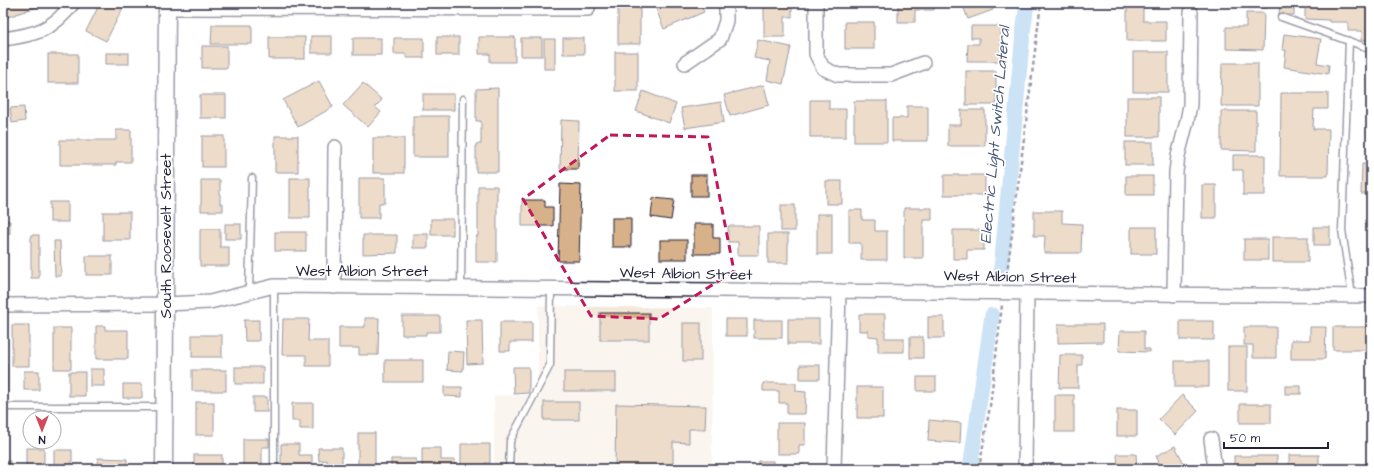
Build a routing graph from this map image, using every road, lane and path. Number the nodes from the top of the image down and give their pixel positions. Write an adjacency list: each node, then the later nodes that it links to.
1 (73, 3): 9 (street)
2 (588, 3): 6 (street)
3 (726, 3): 12 (street)
4 (816, 3): 13 (street)
5 (1041, 3): 23 (path)
6 (166, 5): 29 (street, South Roosevelt Street)
7 (1191, 12): 25 (street)
8 (1281, 17): 10 (lane)
9 (3, 39)
10 (1349, 41): 11 (lane); 26 (lane)
11 (1371, 49)
12 (685, 63)
13 (922, 63)
14 (463, 99): 19 (lane)
15 (335, 147): 18 (street)
16 (252, 178): 22 (lane)
17 (274, 286): 18 (street, West Albion Street); 22 (street, West Albion Street); 34 (lane)
18 (334, 287): 19 (street, West Albion Street)
19 (462, 288): 20 (street, West Albion Street)
20 (551, 289): 21 (street, West Albion Street); 35 (lane)
21 (839, 291): 23 (street, West Albion Street); 36 (street)
22 (249, 292): 29 (street, West Albion Street)
23 (1004, 293): 24 (street, West Albion Street); 37 (path)
24 (1027, 293): 25 (street, West Albion Street); 38 (street)
25 (1174, 294): 26 (street, West Albion Street)
26 (1352, 296): 27 (street, West Albion Street)
27 (1371, 296)
28 (3, 304): 29 (street, West Albion Street)
29 (165, 304): 30 (street, South Roosevelt Street)
30 (165, 406): 31 (lane); 33 (street, South Roosevelt Street)
31 (3, 407)
32 (1212, 439): 39 (street)
33 (164, 469)
34 (274, 469)
35 (509, 469)
36 (834, 469)
37 (979, 469)
38 (1025, 469)
39 (1215, 469)

